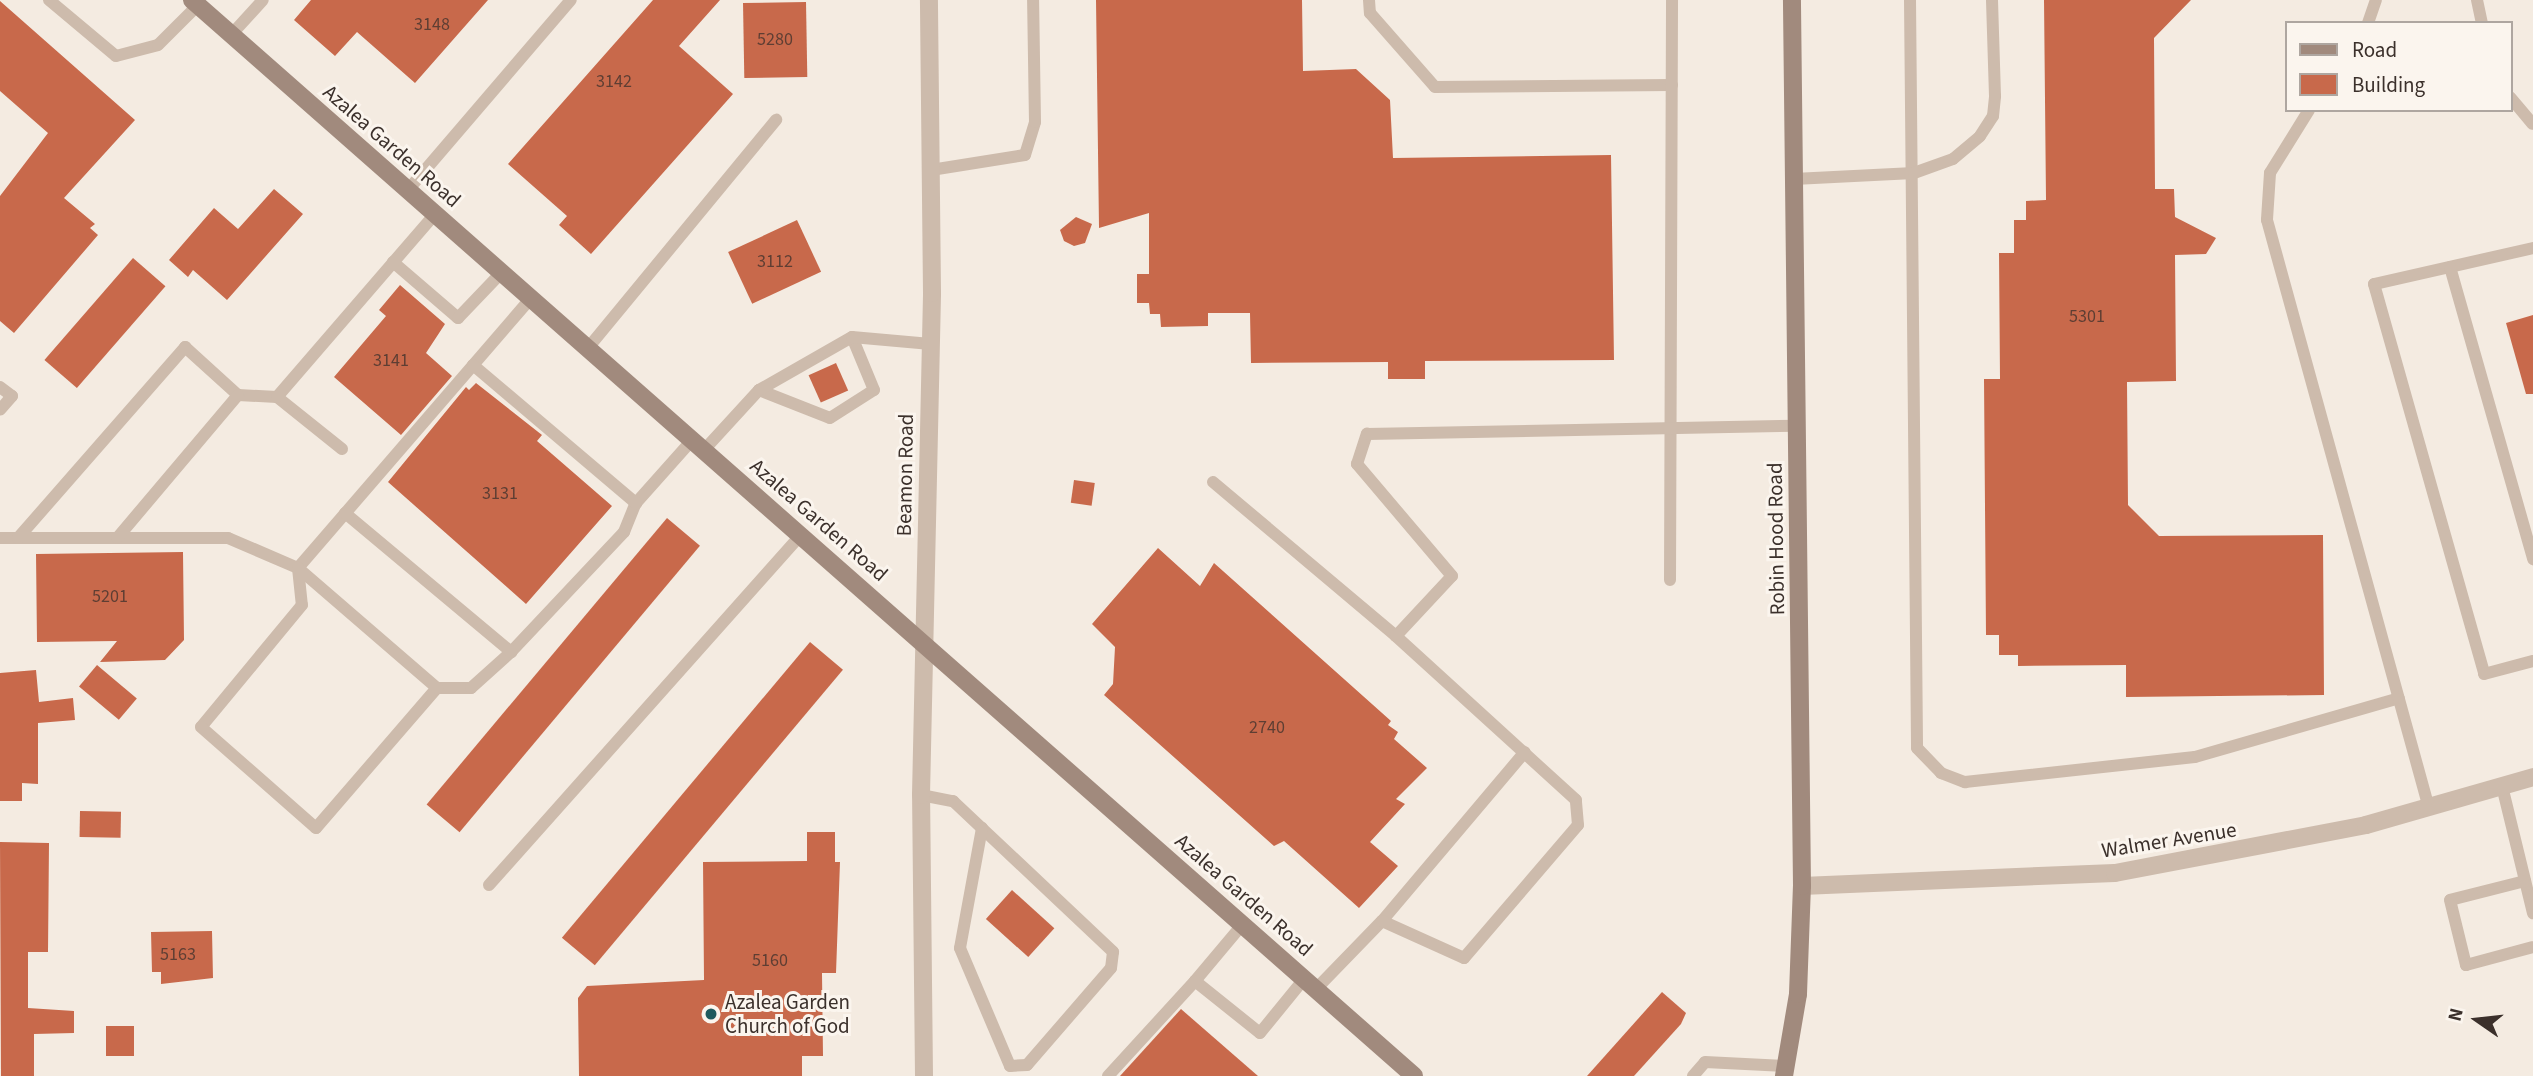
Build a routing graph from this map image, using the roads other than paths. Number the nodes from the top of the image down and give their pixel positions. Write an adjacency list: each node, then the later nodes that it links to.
1 (49, 0): 13 (lane)
2 (263, 0): 16 (lane)
3 (572, 0): 25 (lane)
4 (929, 0): 22 (street, Beamon Road)
5 (1033, 0): 22 (lane)
6 (1369, 0): 17 (lane)
7 (1672, 0): 17 (lane)
8 (1792, 0): 24 (main road, Robin Hood Road)
9 (1910, 0): 23 (lane)
10 (1992, 0): 23 (lane)
11 (2376, 0): 14 (lane)
12 (2477, 0): 15 (lane)
13 (195, 3): 16 (main road, Azalea Garden Road)
14 (2369, 21)
15 (2482, 21)
16 (231, 35): 25 (main road, Azalea Garden Road)
17 (1672, 85): 42 (lane)
18 (2512, 99): 21 (lane)
19 (2308, 112): 60 (lane)
20 (776, 120): 34 (lane)
21 (2533, 124)
22 (931, 170): 33 (street, Beamon Road)
23 (1914, 173): 24 (lane); 60 (lane)
24 (1794, 179): 41 (main road, Robin Hood Road)
25 (408, 190): 26 (main road, Azalea Garden Road)
26 (435, 214): 28 (lane); 30 (main road, Azalea Garden Road)
27 (2533, 248): 29 (lane)
28 (393, 262): 30 (lane); 39 (lane)
29 (2450, 267): 52 (lane); 58 (lane)
30 (502, 272): 31 (main road, Azalea Garden Road)
31 (531, 298): 34 (main road, Azalea Garden Road); 35 (lane)
32 (852, 337): 33 (lane); 37 (lane); 37 (lane)
33 (931, 344): 56 (street, Beamon Road)
34 (588, 348): 43 (main road, Azalea Garden Road)
35 (473, 365): 46 (lane); 47 (lane)
36 (0, 387): 40 (lane)
37 (759, 390): 43 (lane)
38 (238, 395): 39 (lane); 50 (lane); 51 (lane)
39 (277, 397): 44 (lane)
40 (0, 410)
41 (1797, 426): 42 (lane); 69 (main road, Robin Hood Road)
42 (1672, 428): 54 (lane); 55 (lane)
43 (699, 445): 46 (lane); 48 (main road, Azalea Garden Road)
44 (342, 449)
45 (1213, 482): 55 (lane)
46 (636, 503): 57 (lane)
47 (345, 513): 53 (lane); 57 (lane)
48 (802, 534): 56 (main road, Azalea Garden Road); 68 (lane)
49 (0, 538): 50 (lane)
50 (18, 538): 51 (lane)
51 (117, 538): 53 (lane)
52 (2533, 559)
53 (298, 568): 59 (lane); 59 (lane)
54 (1671, 580)
55 (1396, 636): 61 (lane)
56 (924, 643): 64 (street, Beamon Road); 72 (main road, Azalea Garden Road)
57 (511, 652): 59 (lane)
58 (2533, 661)
59 (437, 688)
60 (2399, 698): 65 (lane)
61 (1525, 752): 71 (lane); 71 (lane)
62 (2533, 777): 63 (street, Walmer Avenue)
63 (2502, 786): 65 (street, Walmer Avenue); 67 (lane)
64 (921, 795): 66 (lane); 77 (street, Beamon Road)
65 (2429, 808): 69 (street, Walmer Avenue)
66 (982, 828): 66 (lane)
67 (2525, 881): 70 (lane); 73 (lane)
68 (489, 885)
69 (1802, 886): 76 (main road, Robin Hood Road)
70 (2533, 913)
71 (1382, 921): 75 (lane)
72 (1242, 925): 74 (lane); 75 (main road, Azalea Garden Road)
73 (2533, 947)
74 (1195, 981): 75 (lane); 78 (lane)
75 (1310, 984): 79 (main road, Azalea Garden Road)
76 (1784, 1073): 80 (lane)
77 (924, 1076)
78 (1108, 1076)
79 (1414, 1076)
80 (1693, 1076)

